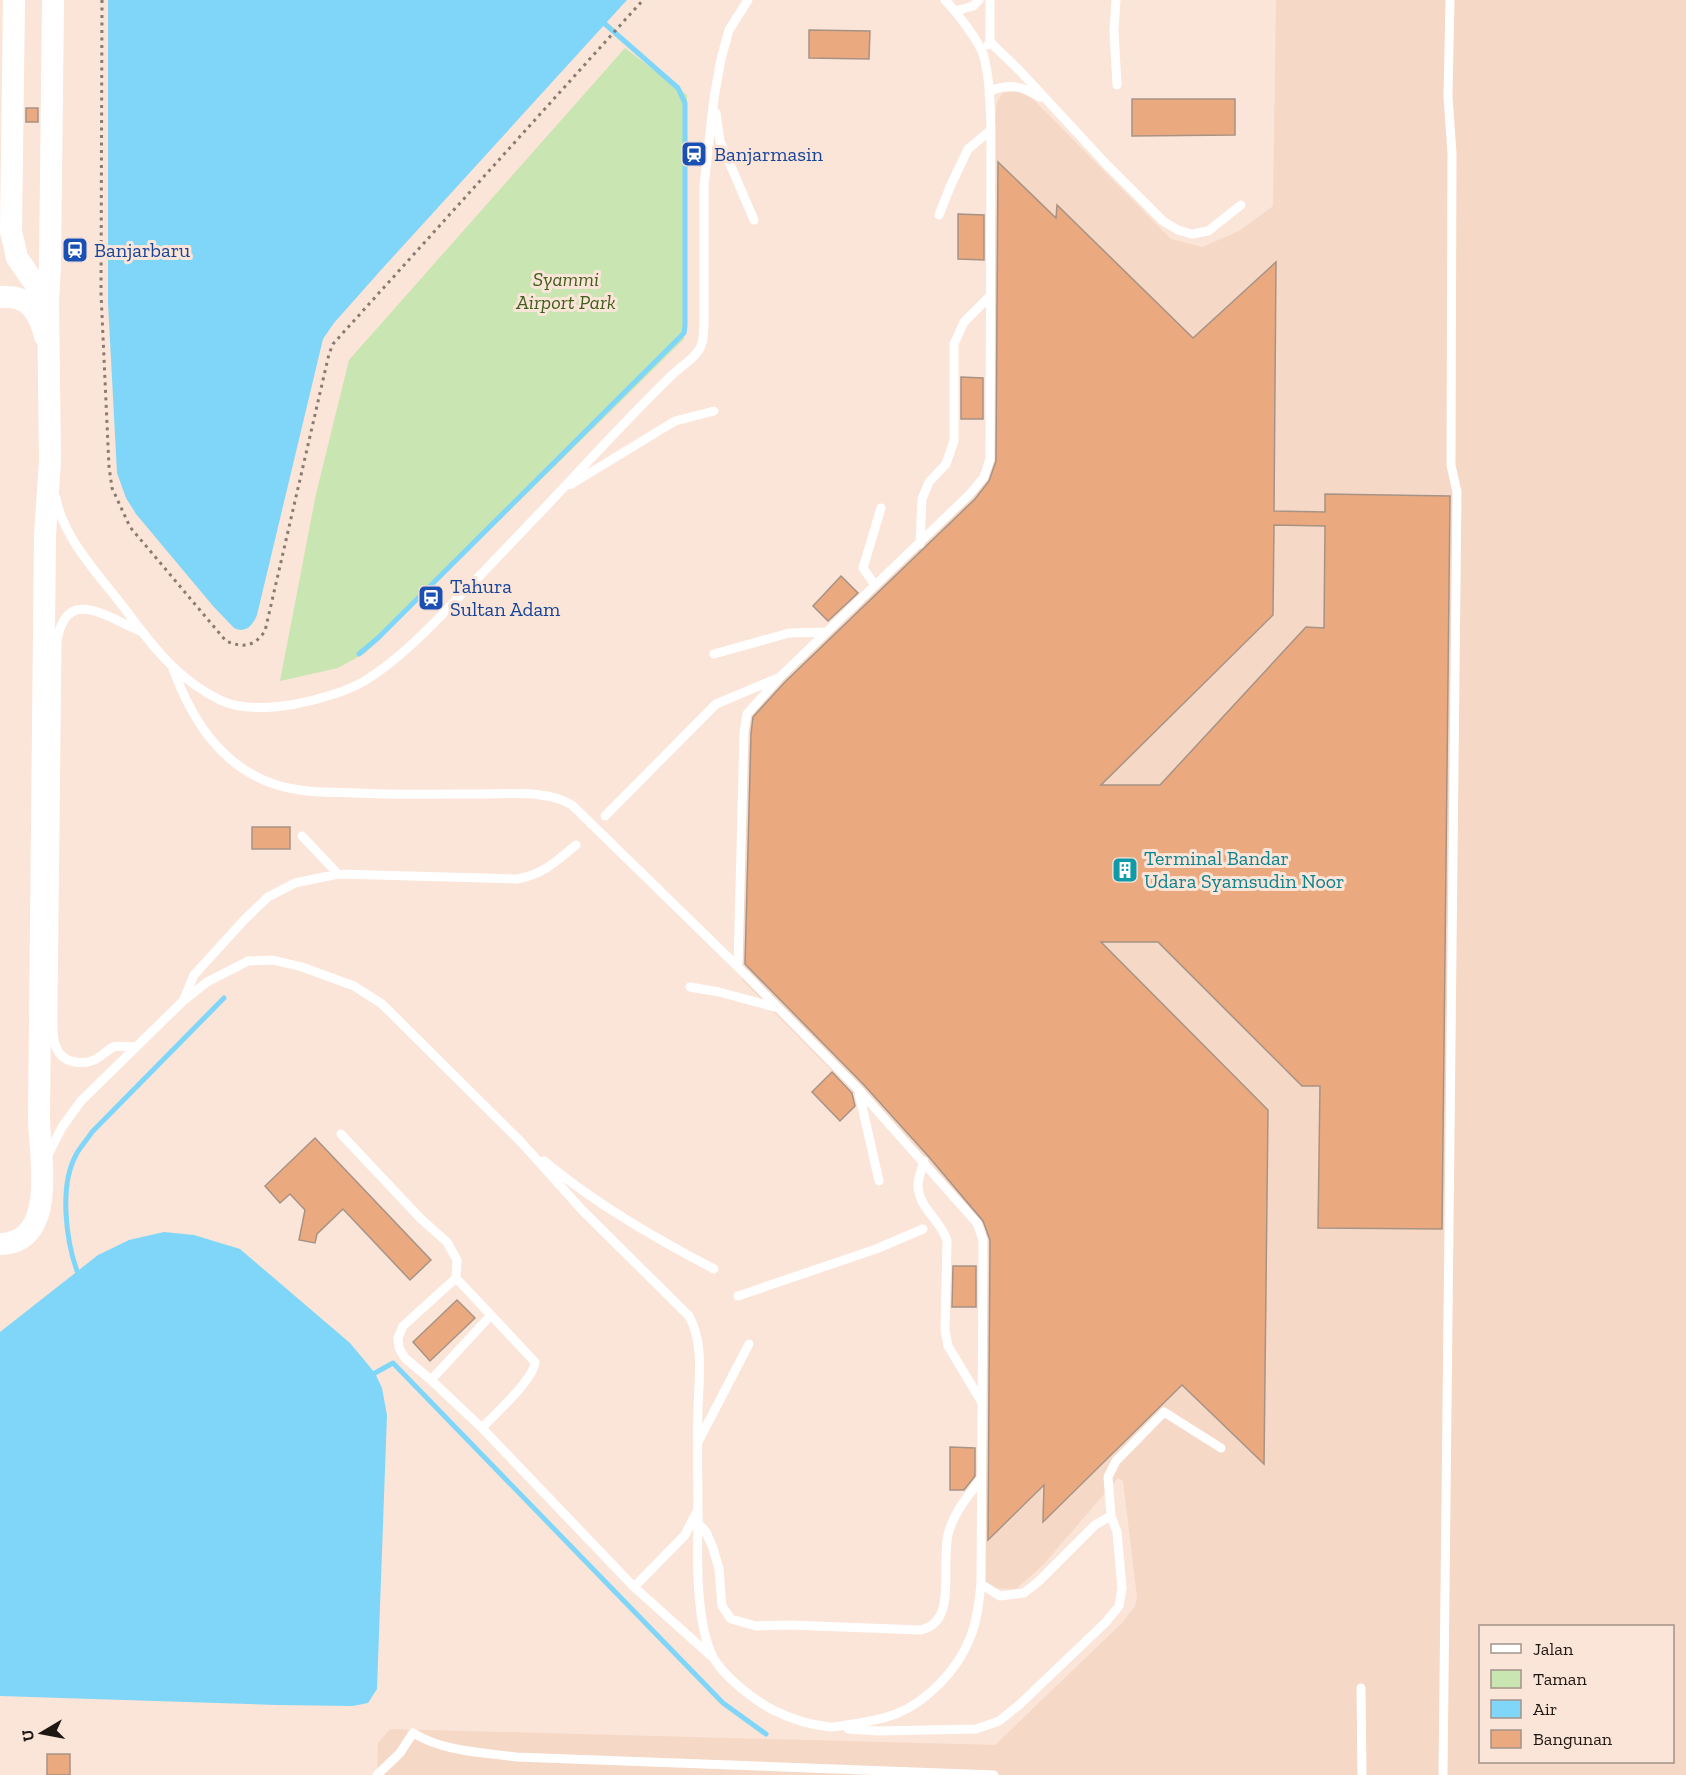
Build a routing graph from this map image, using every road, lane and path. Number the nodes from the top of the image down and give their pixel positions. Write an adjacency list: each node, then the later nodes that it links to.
1 (0, 0): 19 (street)
2 (14, 0): 29 (street)
3 (27, 0): 29 (street)
4 (40, 0): 29 (street)
5 (53, 0): 29 (street)
6 (64, 0): 29 (street)
7 (102, 0): 8 (path)
8 (643, 0)
9 (748, 0): 21 (lane)
10 (945, 0): 15 (lane)
11 (979, 0): 15 (lane)
12 (990, 0): 16 (lane)
13 (1116, 0): 18 (lane)
14 (1450, 0): 81 (lane)
15 (955, 11): 17 (lane)
16 (990, 42): 17 (lane); 22 (lane)
17 (982, 53): 20 (lane)
18 (1117, 85)
19 (0, 93)
20 (989, 95): 22 (lane); 23 (lane)
21 (714, 98): 26 (lane); 33 (lane)
22 (1047, 101): 24 (lane)
23 (992, 130): 25 (lane); 28 (lane)
24 (1241, 205)
25 (939, 215)
26 (754, 220)
27 (0, 297): 30 (street)
28 (989, 297): 35 (lane); 35 (lane)
29 (48, 302): 30 (street)
30 (48, 352): 32 (street)
31 (714, 411): 33 (lane)
32 (50, 461): 37 (lane); 55 (street)
33 (562, 489): 40 (lane)
34 (881, 508): 36 (lane)
35 (920, 544): 36 (lane)
36 (875, 585): 38 (lane)
37 (142, 632): 40 (lane); 50 (lane)
38 (827, 632): 39 (lane); 41 (lane)
39 (714, 654)
40 (173, 669): 46 (lane)
41 (780, 677): 42 (lane); 46 (lane)
42 (605, 816)
43 (302, 836): 45 (lane)
44 (576, 845): 45 (lane)
45 (338, 874): 48 (lane)
46 (738, 967): 49 (lane)
47 (690, 987): 49 (lane)
48 (183, 1001): 50 (lane); 53 (lane)
49 (778, 1009): 51 (lane)
50 (136, 1047): 55 (lane)
51 (859, 1090): 54 (lane); 56 (lane)
52 (341, 1134): 60 (lane)
53 (521, 1142): 59 (lane); 67 (lane)
54 (924, 1161): 65 (lane); 65 (lane)
55 (44, 1166): 58 (street)
56 (879, 1181)
57 (923, 1228): 61 (lane)
58 (0, 1244)
59 (714, 1269)
60 (456, 1278): 62 (lane); 64 (lane)
61 (738, 1296)
62 (491, 1315): 64 (lane); 66 (lane)
63 (749, 1344): 67 (lane)
64 (431, 1380): 66 (lane)
65 (982, 1402): 69 (lane)
66 (482, 1428): 74 (lane)
67 (697, 1444): 70 (lane)
68 (1221, 1448): 71 (lane)
69 (980, 1479): 72 (lane); 73 (lane)
70 (697, 1510): 72 (lane); 74 (lane)
71 (1111, 1515): 73 (lane); 77 (lane)
72 (698, 1523): 75 (lane)
73 (981, 1584): 77 (lane)
74 (634, 1587): 75 (lane)
75 (713, 1657): 77 (lane)
76 (1361, 1688): 80 (lane)
77 (831, 1727)
78 (377, 1775): 79 (lane)
79 (994, 1775)
80 (1362, 1775)
81 (1443, 1775)

